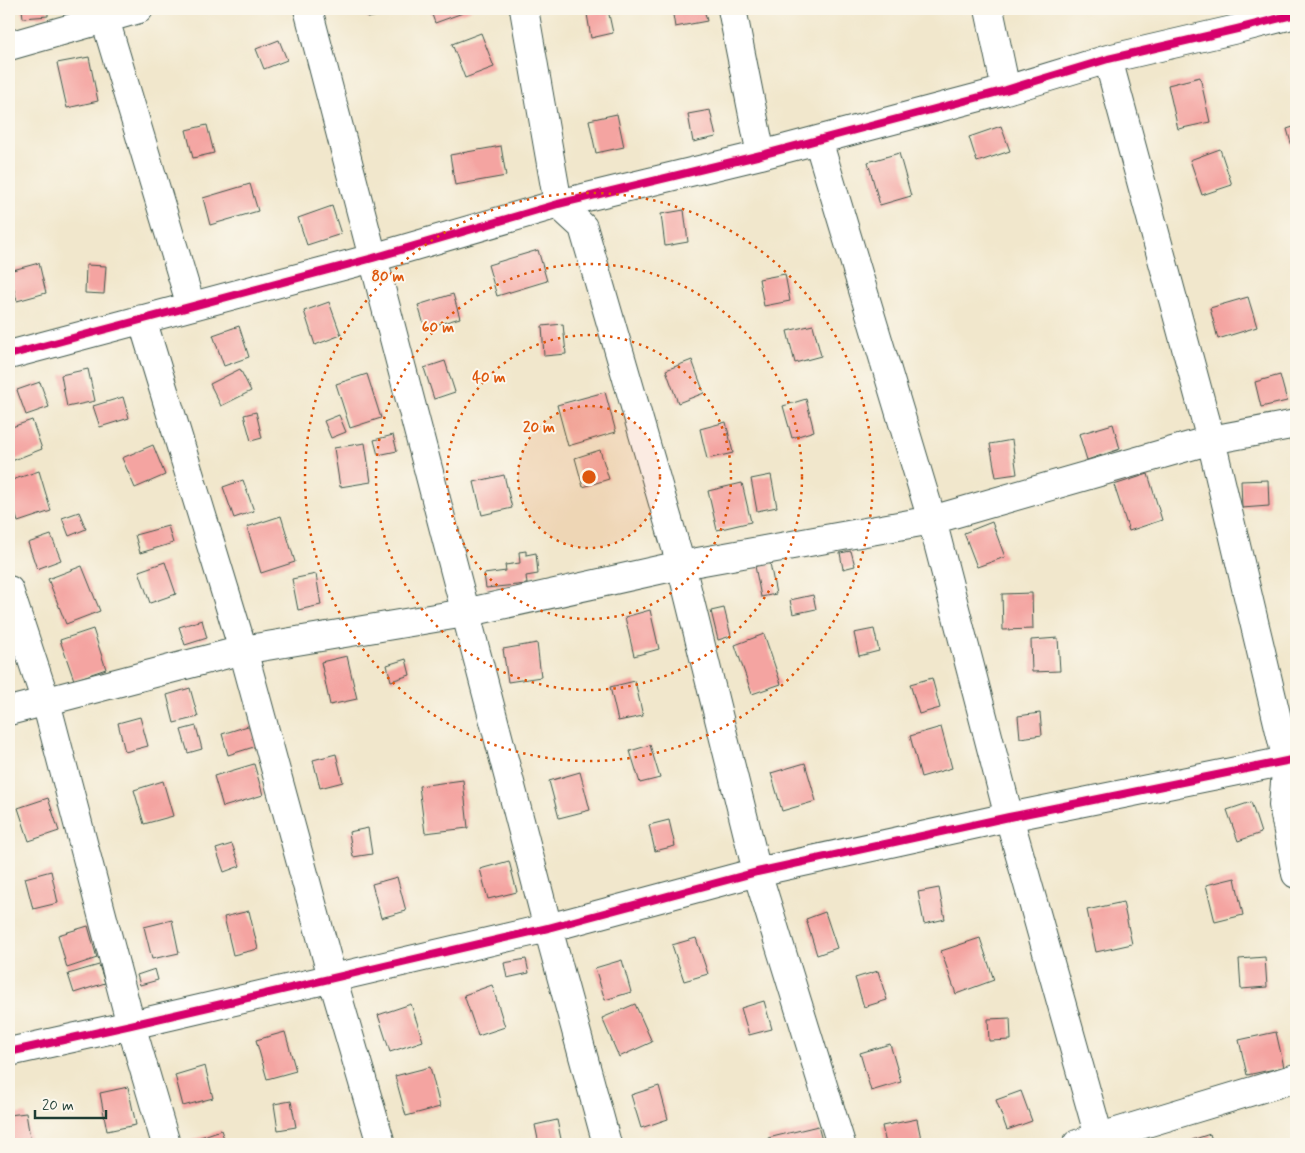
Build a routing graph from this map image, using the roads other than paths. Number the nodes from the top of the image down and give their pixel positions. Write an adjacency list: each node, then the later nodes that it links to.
1 (139, 9): 6 (street)
2 (308, 9): 15 (street)
3 (524, 9): 14 (street)
4 (732, 9): 13 (street)
5 (989, 9): 11 (street)
6 (104, 14): 9 (street); 16 (street)
7 (1296, 14): 8 (street)
8 (1235, 19): 10 (street)
9 (9, 46)
10 (1108, 59): 11 (street); 20 (street)
11 (1006, 90): 12 (street)
12 (818, 140): 13 (street); 21 (street)
13 (761, 155): 14 (street)
14 (558, 204): 15 (street); 22 (street)
15 (373, 258): 16 (street); 24 (street)
16 (191, 306): 17 (street)
17 (142, 320): 18 (street); 25 (street)
18 (9, 355)
19 (1296, 424): 20 (street)
20 (1211, 440): 21 (street); 28 (street)
21 (932, 520): 22 (street); 29 (street)
22 (681, 565): 24 (street); 30 (street)
23 (9, 590): 26 (street)
24 (465, 614): 25 (street); 32 (street)
25 (243, 650): 26 (street); 33 (street)
26 (46, 702): 27 (street); 34 (street)
27 (9, 711)
28 (1292, 760): 29 (street); 31 (street)
29 (1009, 817): 30 (street); 37 (street)
30 (757, 872): 32 (street); 41 (street)
31 (1296, 874)
32 (548, 928): 33 (street); 40 (street)
33 (332, 977): 34 (street); 39 (street)
34 (131, 1025): 35 (street); 38 (street)
35 (9, 1052)
36 (1296, 1078): 37 (street)
37 (1092, 1142)
38 (166, 1144)
39 (381, 1144)
40 (608, 1144)
41 (841, 1144)

